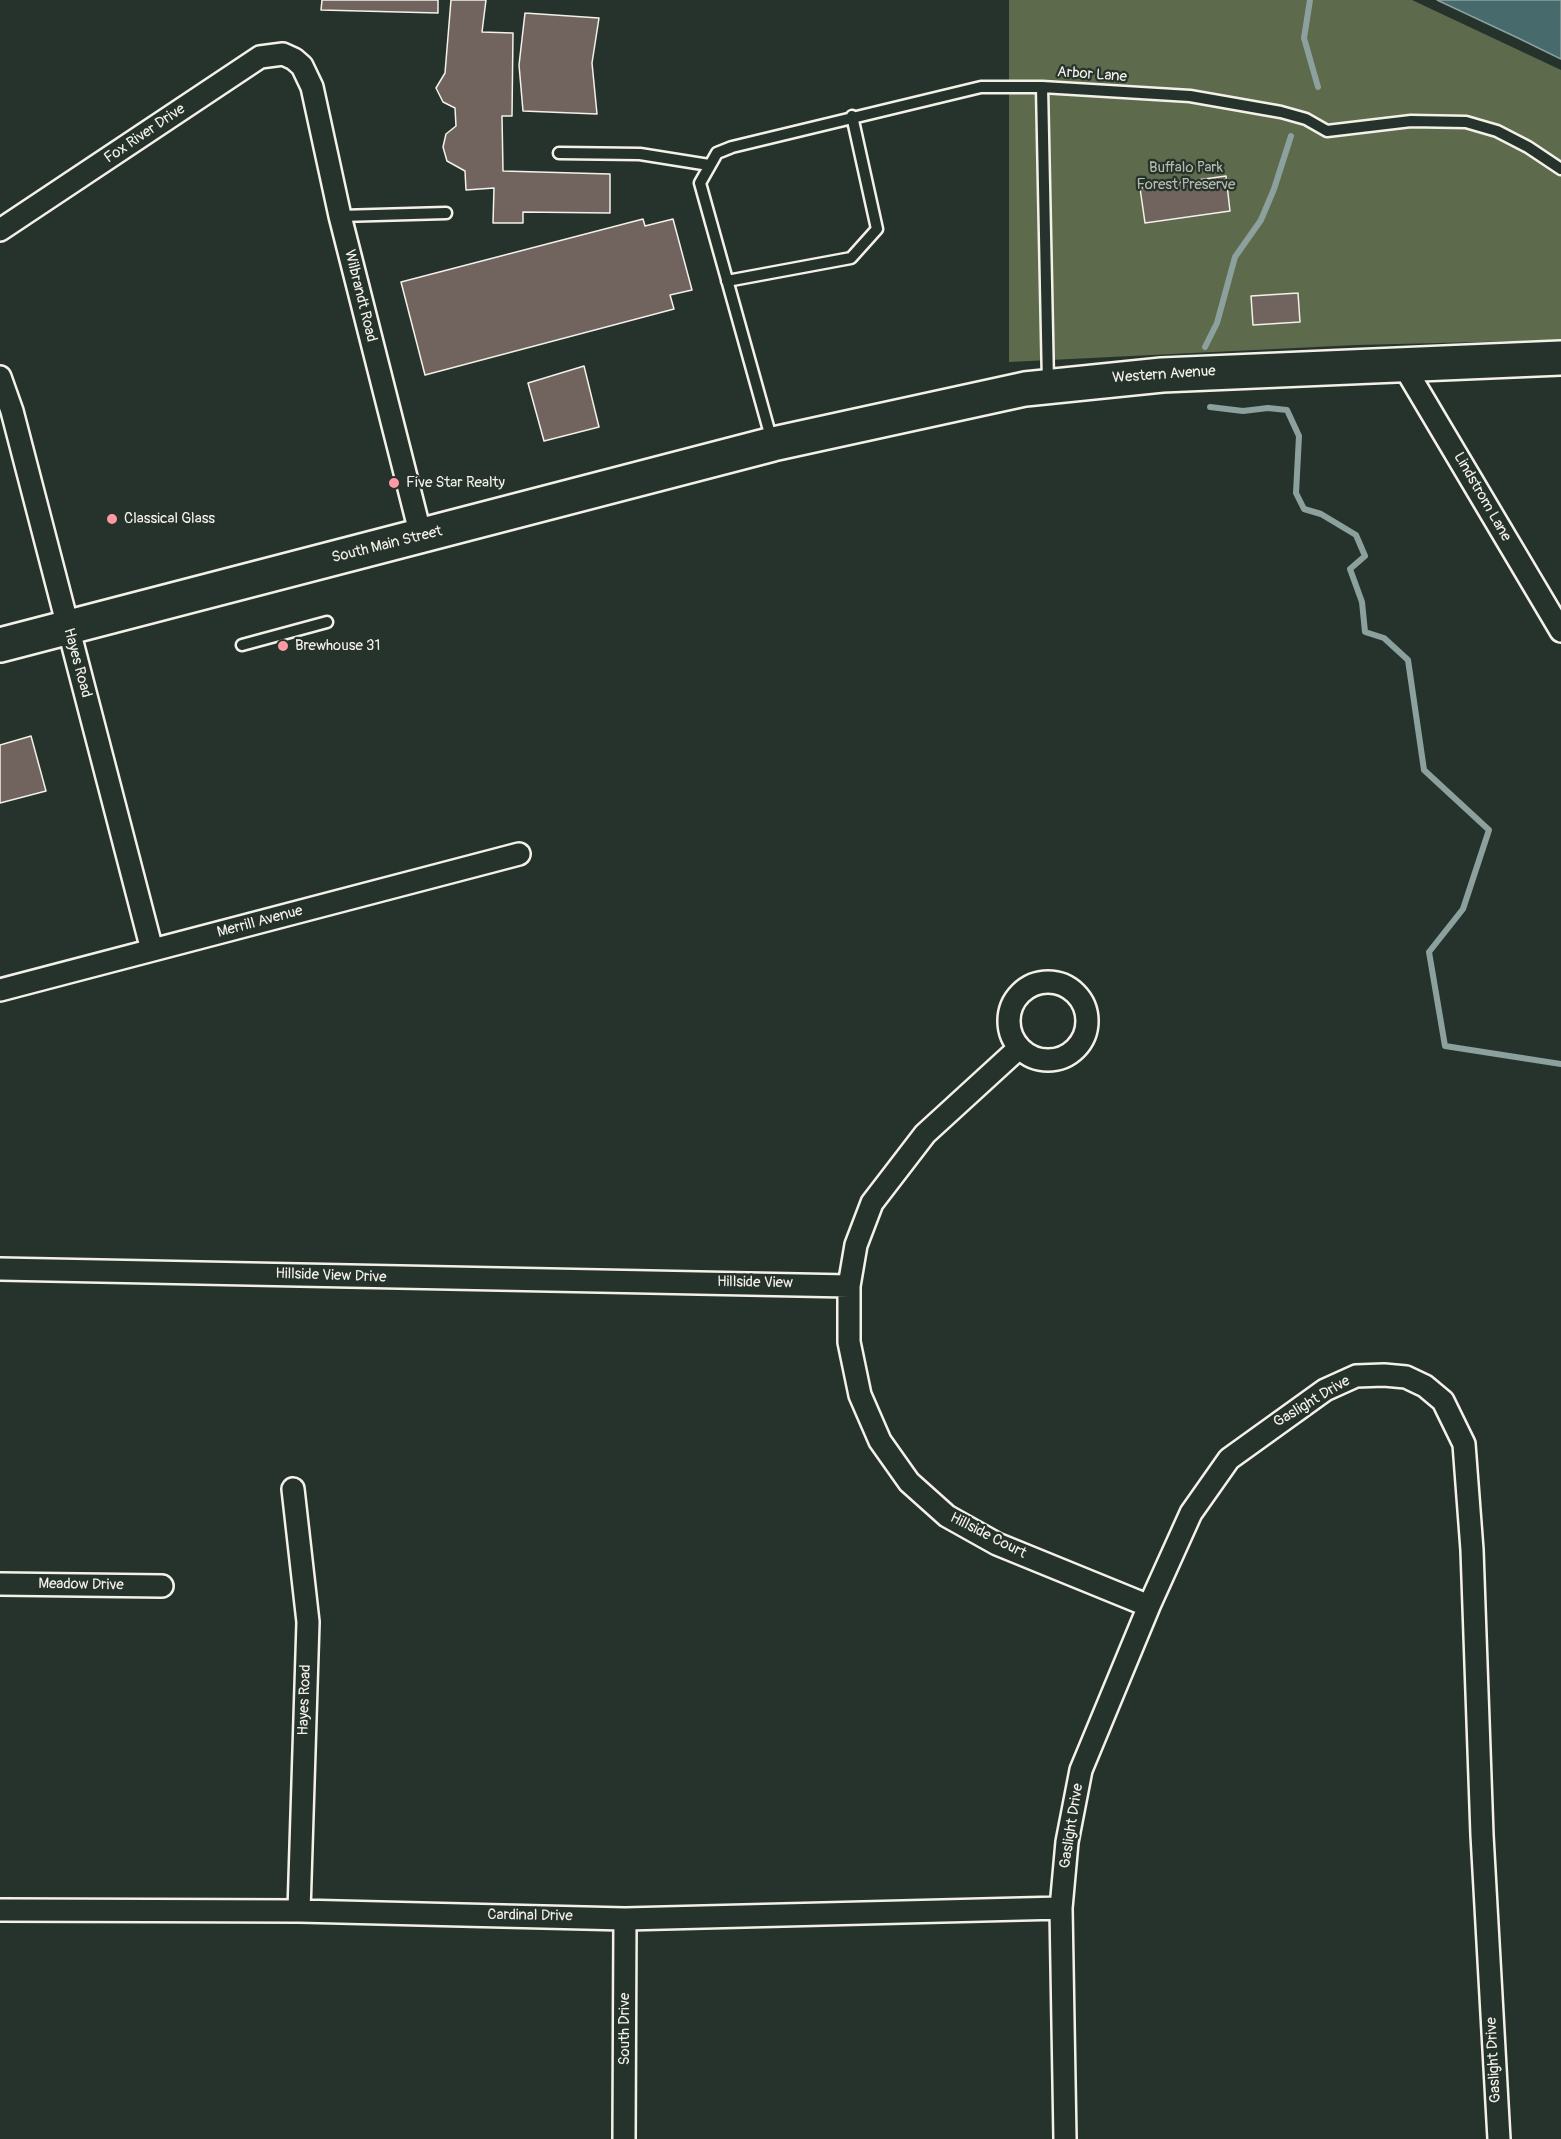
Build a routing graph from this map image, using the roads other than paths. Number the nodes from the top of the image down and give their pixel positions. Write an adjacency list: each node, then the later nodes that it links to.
1 (294, 59): 8 (street, Wilbrandt Road); 9 (street, Fox River Drive)
2 (1042, 87): 3 (lane, Arbor Lane); 6 (lane, Arbor Lane); 14 (lane)
3 (852, 116): 5 (lane, Arbor Lane); 10 (lane)
4 (559, 153): 5 (lane)
5 (710, 165): 10 (lane)
6 (1561, 169)
7 (446, 213): 8 (lane)
8 (340, 216): 16 (street, Wilbrandt Road)
9 (0, 230)
10 (727, 281): 15 (lane)
11 (1561, 358): 12 (main road, Western Avenue)
12 (1402, 363): 14 (main road, Western Avenue); 19 (street, Lindstrom Lane)
13 (0, 377): 18 (street, Hayes Road)
14 (1048, 386): 15 (main road, Western Avenue)
15 (773, 444): 16 (main road, South Main Street)
16 (421, 536): 18 (main road, South Main Street)
17 (327, 622): 21 (lane)
18 (68, 626): 20 (main road, South Main Street); 23 (street, Hayes Road)
19 (1561, 631)
20 (0, 645)
21 (242, 645)
22 (519, 854): 23 (street, Merrill Avenue)
23 (152, 950): 24 (street, Merrill Avenue)
24 (0, 990)
25 (1019, 1048): 28 (street, Hillside Court)
26 (0, 1269): 27 (street, Hillside View Drive)
27 (661, 1281): 28 (street, Hillside View)
28 (849, 1286): 32 (street, Hillside Court)
29 (293, 1489): 35 (street, Hayes Road)
30 (0, 1584): 31 (street, Meadow Drive)
31 (162, 1586)
32 (1149, 1606): 33 (street, Gaslight Drive); 39 (street, Gaslight Drive)
33 (1061, 1908): 36 (street, Cardinal Drive); 38 (street, Gaslight Drive)
34 (0, 1910): 35 (street, Cardinal Drive)
35 (299, 1911): 36 (street, Cardinal Drive)
36 (626, 1919): 37 (street, South Drive)
37 (623, 2139)
38 (1065, 2139)
39 (1499, 2139)

